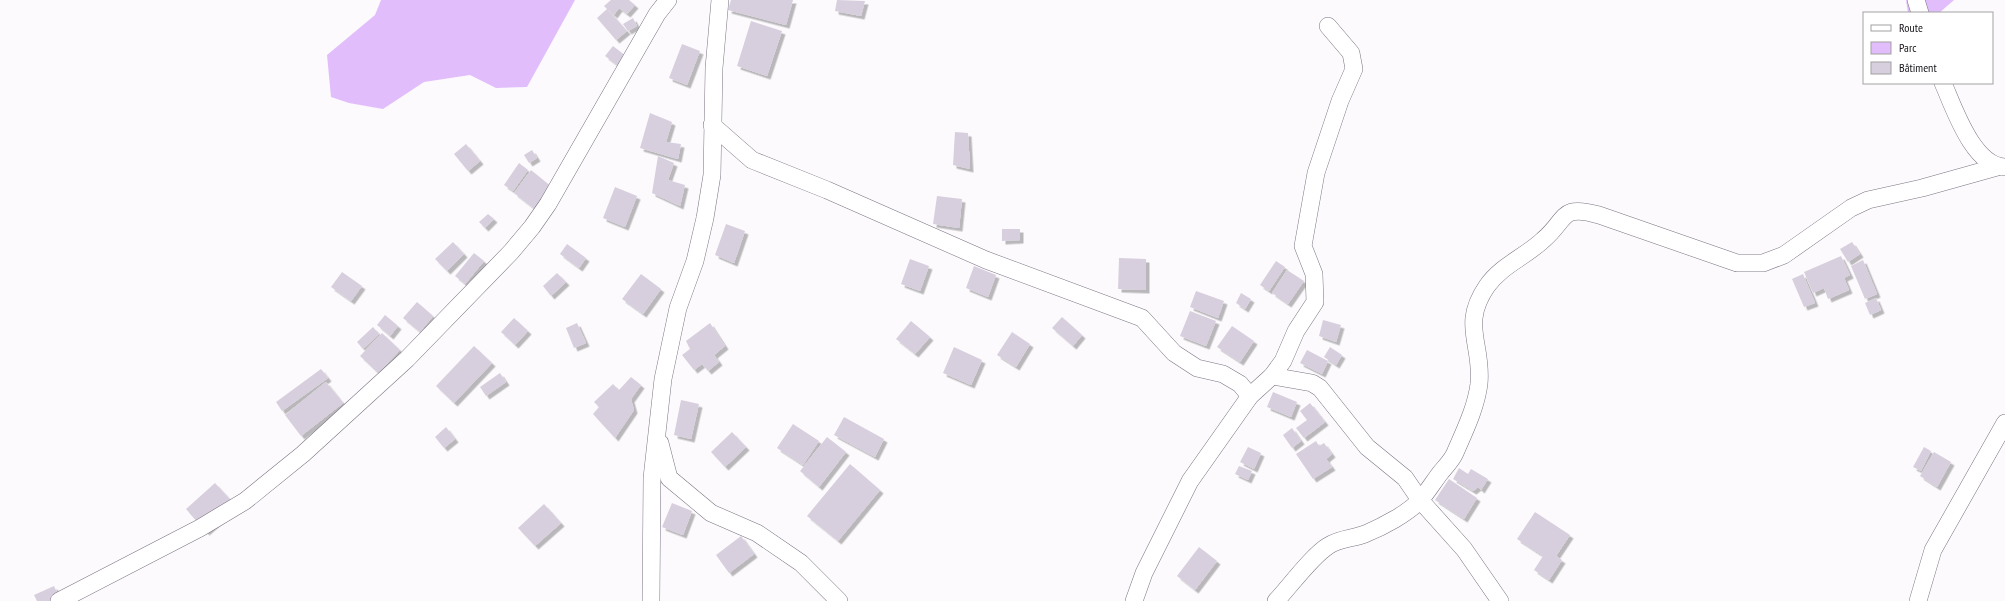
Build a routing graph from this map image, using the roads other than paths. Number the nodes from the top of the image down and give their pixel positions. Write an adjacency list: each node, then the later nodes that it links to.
1 (668, 0): 14 (street)
2 (720, 0): 7 (street)
3 (1916, 0): 4 (street)
4 (1920, 12)
5 (1328, 26): 9 (street)
6 (1943, 84): 8 (street)
7 (712, 125): 10 (street); 12 (street)
8 (2001, 167): 13 (street)
9 (1272, 376): 10 (street); 13 (street)
10 (1250, 396): 17 (street)
11 (2005, 423): 20 (street)
12 (658, 431): 15 (street); 16 (street)
13 (1420, 500): 18 (street); 19 (street)
14 (59, 601)
15 (652, 601)
16 (839, 601)
17 (1134, 601)
18 (1276, 601)
19 (1500, 601)
20 (1918, 601)

